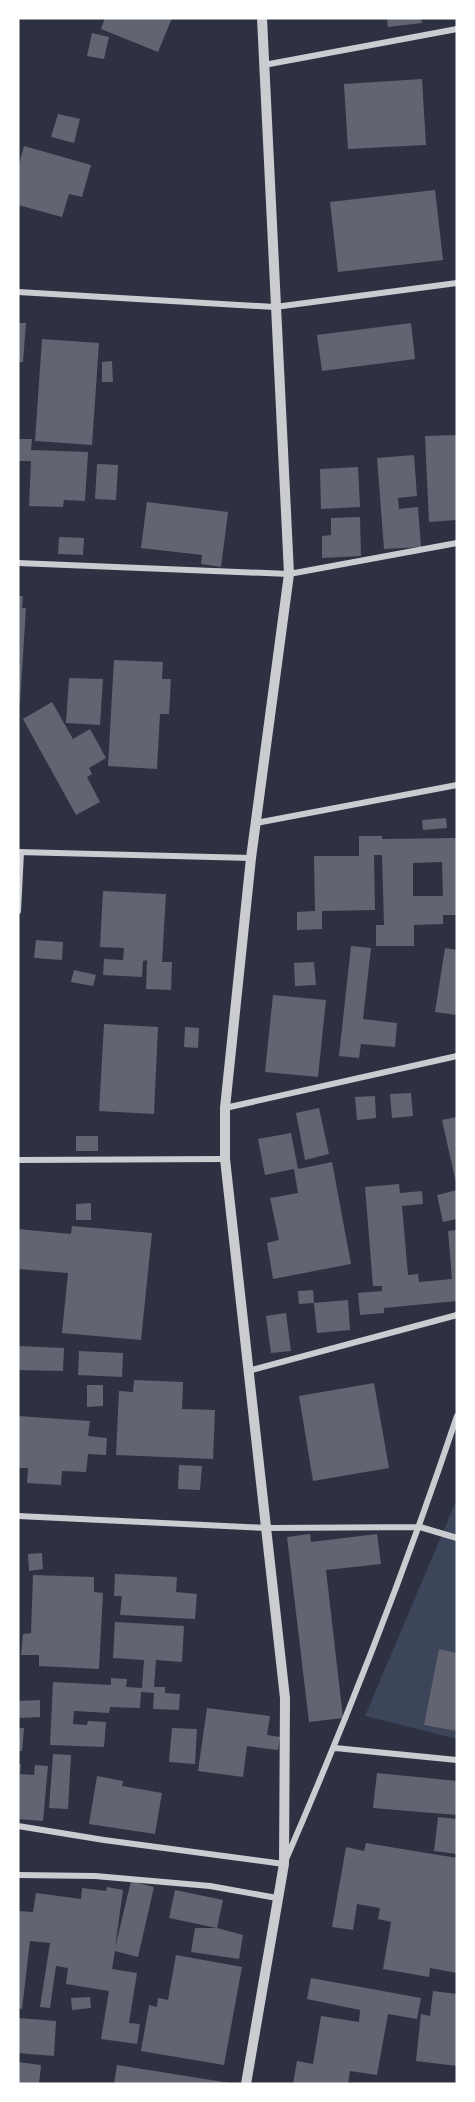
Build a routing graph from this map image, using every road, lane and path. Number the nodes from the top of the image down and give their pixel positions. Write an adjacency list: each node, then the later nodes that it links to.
1 (262, 18): 3 (street)
2 (457, 29): 3 (street)
3 (264, 65): 6 (street)
4 (457, 283): 6 (street)
5 (18, 292): 6 (street)
6 (275, 307): 9 (street)
7 (457, 543): 9 (street)
8 (18, 563): 9 (street)
9 (289, 574): 11 (street)
10 (457, 785): 11 (street)
11 (256, 823): 13 (street)
12 (20, 852): 13 (street); 14 (street)
13 (251, 858): 16 (street)
14 (18, 911)
15 (457, 1056): 16 (street)
16 (225, 1108): 17 (street)
17 (225, 1159): 18 (street); 20 (street)
18 (18, 1160)
19 (457, 1315): 20 (street)
20 (248, 1371): 24 (street)
21 (457, 1416): 23 (street)
22 (18, 1516): 24 (street)
23 (420, 1527): 24 (street); 25 (street); 26 (street)
24 (267, 1528): 29 (street)
25 (457, 1538)
26 (335, 1748): 27 (street); 29 (street)
27 (457, 1760)
28 (18, 1826): 29 (street)
29 (284, 1864): 31 (street)
30 (18, 1875): 31 (street)
31 (277, 1898): 32 (street)
32 (246, 2084)

